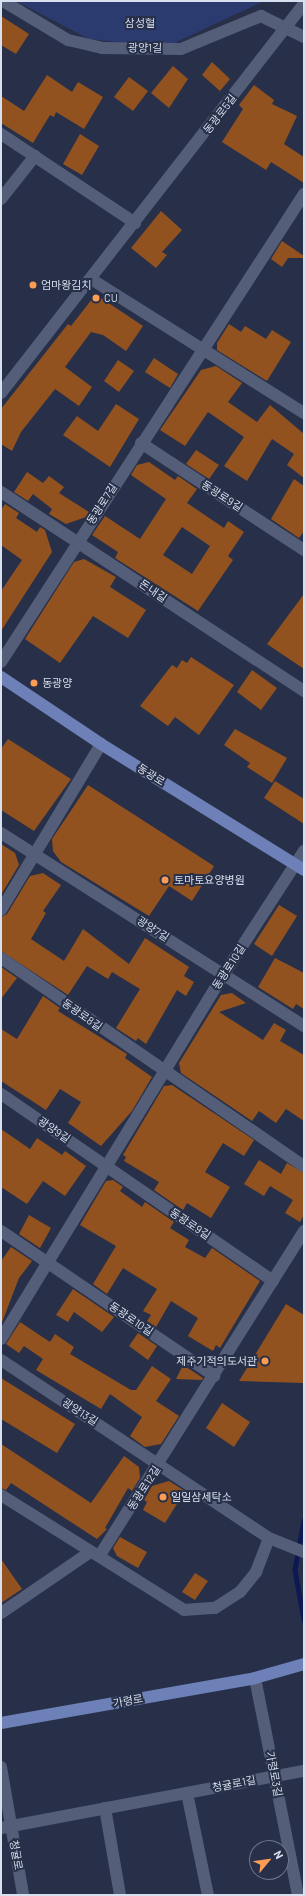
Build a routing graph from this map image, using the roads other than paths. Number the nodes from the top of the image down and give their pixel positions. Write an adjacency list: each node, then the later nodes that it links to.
1 (4, 1): 3 (street, 광양1길)
2 (304, 4): 3 (street, 동광로5길)
3 (289, 27): 4 (street, 광양1길); 9 (street, 동광로5길)
4 (304, 38)
5 (1, 134): 6 (street)
6 (35, 156): 8 (street); 9 (street)
7 (304, 194): 11 (street, 동광로7길)
8 (1, 199)
9 (135, 223): 10 (street, 동광로5길)
10 (91, 279): 11 (street); 12 (street, 동광로5길)
11 (202, 346): 13 (street); 14 (street, 동광로7길)
12 (1, 393)
13 (304, 413)
14 (141, 443): 16 (street, 동광로7길); 17 (street, 동광로9길)
15 (1, 492): 16 (street, 돈내길)
16 (78, 541): 18 (street, 동광로7길); 20 (street, 돈내길)
17 (304, 550)
18 (1, 662)
19 (1, 677): 21 (main road, 동광로)
20 (304, 691)
21 (101, 744): 24 (street); 25 (main road, 동광로)
22 (1, 833): 24 (street, 광양7길)
23 (304, 851): 25 (street)
24 (37, 854): 26 (street); 28 (street, 광양7길)
25 (300, 867): 28 (street, 동광로10길)
26 (1, 910)
27 (1, 958): 30 (street, 동광로8길)
28 (224, 974): 29 (street, 광양7길); 30 (street, 동광로10길)
29 (304, 1026)
30 (164, 1072): 32 (street); 33 (street, 동광로10길)
31 (1, 1094): 33 (street, 광양9길)
32 (304, 1166)
33 (106, 1167): 36 (street, 동광로10길); 37 (street, 동광로9길)
34 (1, 1231): 36 (street)
35 (304, 1231): 37 (street, 동광로12길)
36 (48, 1262): 38 (street, 동광로10길); 40 (street, 동광로10길)
37 (273, 1281): 40 (street, 동광로12길)
38 (1, 1339)
39 (1, 1360): 41 (street, 광양13길)
40 (214, 1376): 41 (street, 동광로12길)
41 (160, 1463): 43 (street, 광양13길); 45 (street, 동광로12길)
42 (1, 1495): 45 (street)
43 (269, 1538): 44 (street, 광양13길); 45 (street)
44 (304, 1552)
45 (95, 1554): 46 (street, 동광로12길)
46 (1, 1613)
47 (304, 1664): 48 (main road, 가령로)
48 (255, 1678): 49 (main road, 가령로); 52 (street, 가령로3길)
49 (1, 1723)
50 (1, 1767): 55 (street, 청귤로)
51 (304, 1771): 52 (street, 청귤로1길)
52 (274, 1776): 53 (street, 청귤로1길); 56 (street, 가령로3길)
53 (187, 1793): 54 (street, 청귤로1길); 59 (street)
54 (106, 1808): 55 (street, 청귤로1길); 58 (street)
55 (6, 1827): 57 (street, 청귤로)
56 (298, 1868): 60 (street, 가령로3길)
57 (24, 1895)
58 (120, 1895)
59 (208, 1895)
60 (298, 1895)

